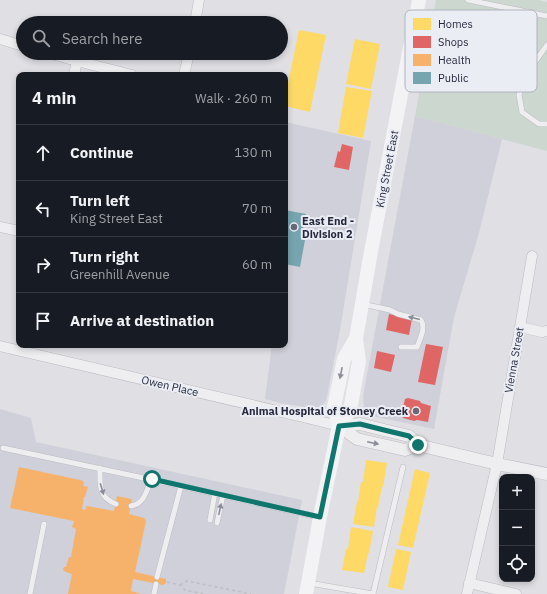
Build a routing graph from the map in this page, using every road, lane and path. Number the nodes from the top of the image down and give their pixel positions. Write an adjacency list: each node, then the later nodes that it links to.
1 (199, 0): 7 (street)
2 (419, 0): 4 (main road, King Street East)
3 (468, 0): 5 (lane)
4 (417, 10)
5 (517, 10)
6 (537, 14): 8 (lane)
7 (196, 16)
8 (547, 16)
9 (0, 39): 10 (street)
10 (16, 44)
11 (547, 45): 12 (lane)
12 (537, 59)
13 (72, 60): 15 (street)
14 (187, 60): 18 (street)
15 (76, 61): 16 (street); 17 (street)
16 (74, 72)
17 (120, 72)
18 (185, 72)
19 (405, 73): 25 (main road, King Street East)
20 (520, 92): 21 (lane)
21 (547, 124)
22 (0, 227): 23 (street)
23 (16, 230)
24 (532, 256): 26 (street, Vienna Street)
25 (362, 304): 29 (lane, one-way to 25); 30 (main road, King Street East)
26 (520, 327): 27 (street); 32 (street, Vienna Street)
27 (547, 331)
28 (0, 346): 30 (street, Owen Place)
29 (401, 347)
30 (339, 426): 32 (street); 42 (main road, King Street East)
31 (3, 448): 34 (lane)
32 (497, 464): 35 (street); 48 (street, Vienna Street)
33 (402, 467): 56 (lane)
34 (100, 468): 36 (lane); 40 (lane, one-way to 40)
35 (547, 474)
36 (152, 479): 37 (lane); 41 (lane)
37 (182, 486): 38 (lane); 46 (lane)
38 (215, 493): 39 (lane); 43 (lane)
39 (223, 495): 42 (lane); 44 (lane, one-way to 39)
40 (116, 504)
41 (131, 506)
42 (320, 517): 51 (main road, King Street East)
43 (210, 520)
44 (217, 523)
45 (44, 524): 52 (lane)
46 (157, 577)
47 (166, 582): 50 (path)
48 (469, 583): 57 (street, Vienna Street); 58 (street)
49 (156, 584): 53 (lane)
50 (180, 585): 54 (path); 55 (path)
51 (307, 588): 56 (lane)
52 (30, 594)
53 (154, 594)
54 (203, 594)
55 (251, 594)
56 (373, 594)
57 (467, 594)
58 (516, 594)

